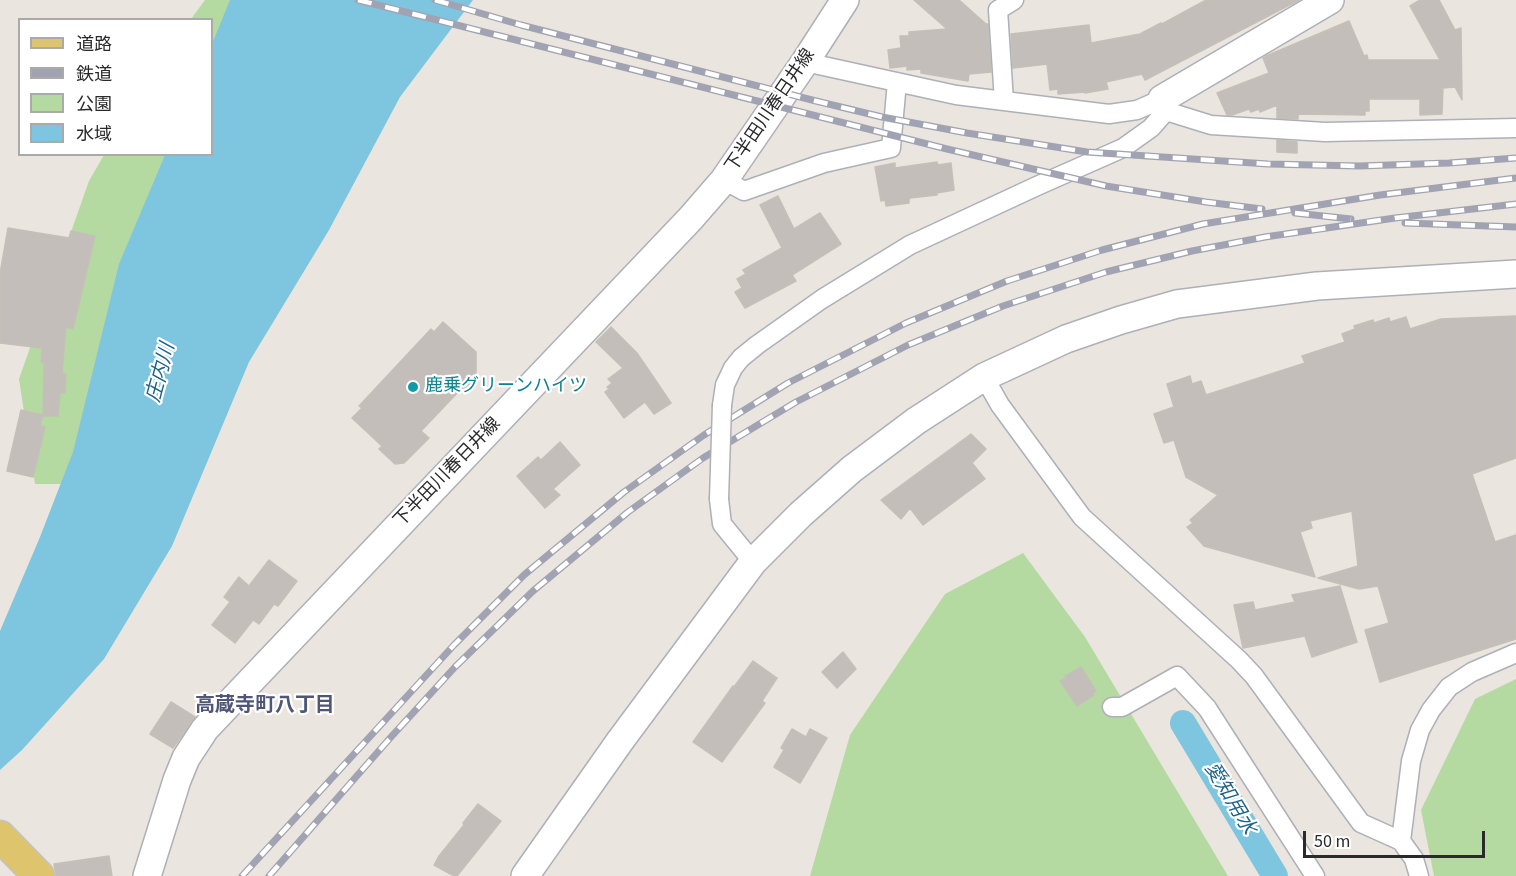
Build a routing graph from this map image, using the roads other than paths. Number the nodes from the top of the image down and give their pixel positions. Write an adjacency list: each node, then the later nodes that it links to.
1 (845, 0): 4 (street, 下半田川春日井線)
2 (1014, 0): 6 (street)
3 (1330, 0): 7 (street)
4 (805, 62): 5 (street); 9 (street, 下半田川春日井線)
5 (897, 82): 6 (street); 9 (street)
6 (1004, 100): 7 (street)
7 (1164, 105): 8 (street); 12 (street, bridge)
8 (1516, 128)
9 (724, 180): 18 (street, 下半田川春日井線)
10 (1516, 274): 11 (street)
11 (984, 377): 12 (street); 16 (street)
12 (753, 562): 19 (street)
13 (1516, 653): 16 (street)
14 (1112, 707): 20 (street)
15 (0, 837): 17 (main road)
16 (1401, 841): 21 (street)
17 (39, 876)
18 (147, 876)
19 (525, 876)
20 (1315, 876)
21 (1419, 876)

